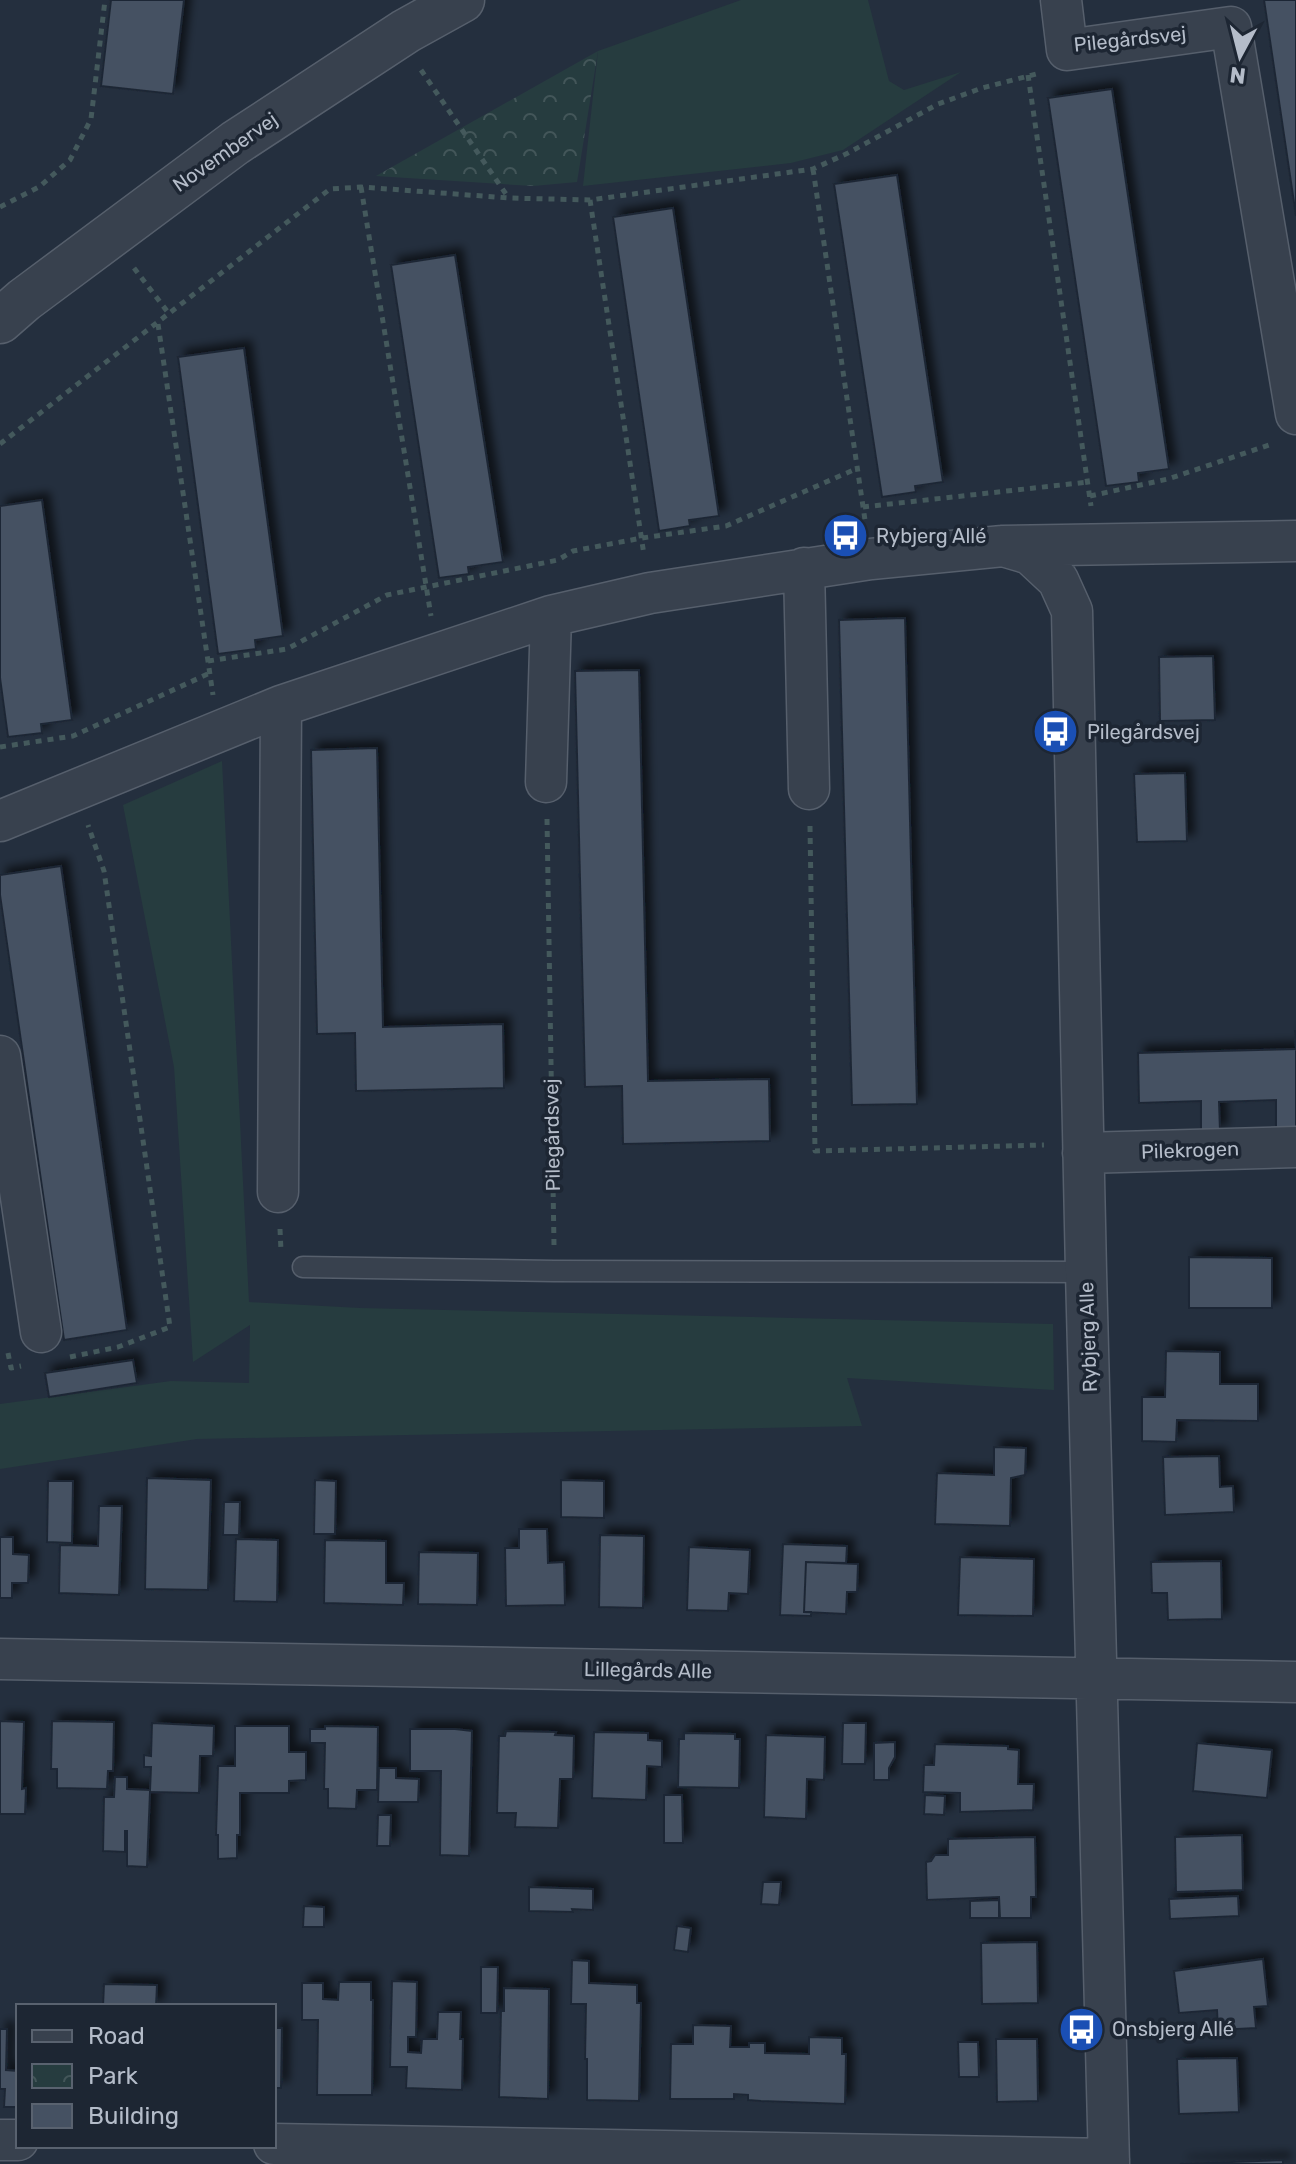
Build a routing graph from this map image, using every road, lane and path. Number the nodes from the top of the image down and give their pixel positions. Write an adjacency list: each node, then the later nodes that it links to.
1 (105, 0): 11 (path)
2 (462, 0): 4 (street, Novembervej)
3 (1061, 0): 5 (street, Pilegårdsvej)
4 (398, 37): 9 (path); 12 (street, Novembervej)
5 (1067, 50): 6 (path); 16 (street, Pilegårdsvej)
6 (1028, 75): 7 (path); 19 (path)
7 (813, 169): 10 (path); 18 (path)
8 (361, 187): 9 (path); 13 (path); 28 (path)
9 (509, 198): 10 (path)
10 (590, 200): 22 (path)
11 (0, 207)
12 (109, 236): 13 (path); 14 (street, Novembervej)
13 (170, 315): 15 (path)
14 (0, 321)
15 (158, 324): 17 (path); 32 (path)
16 (1285, 428): 20 (path)
17 (0, 444)
18 (858, 468): 21 (path); 22 (path)
19 (1088, 482): 20 (path); 21 (path)
20 (1090, 496): 24 (path)
21 (863, 507): 26 (path)
22 (642, 538): 28 (path); 29 (path)
23 (1296, 541): 24 (street)
24 (1097, 545): 25 (street)
25 (1003, 546): 26 (street); 43 (street, Rybjerg Alle)
26 (871, 559): 27 (street)
27 (804, 568): 29 (street); 38 (street)
28 (426, 588): 31 (path); 32 (path)
29 (650, 593): 30 (street)
30 (551, 616): 31 (street); 37 (street)
31 (437, 654): 34 (street)
32 (208, 661): 33 (path)
33 (210, 673): 35 (path); 36 (path)
34 (281, 706): 35 (street); 44 (street)
35 (218, 731): 39 (street)
36 (0, 747)
37 (546, 782): 46 (path, Pilegårdsvej)
38 (809, 789): 43 (path)
39 (73, 790): 40 (street); 48 (path)
40 (0, 821)
41 (0, 1056): 48 (street)
42 (1296, 1147): 43 (street, Pilekrogen)
43 (1083, 1148): 47 (street, Rybjerg Alle)
44 (278, 1192): 45 (path)
45 (303, 1267): 46 (lane)
46 (554, 1271): 47 (lane)
47 (1086, 1272): 50 (street, Rybjerg Alle)
48 (32, 1350)
49 (0, 1659): 50 (street, Lillegårds Alle)
50 (1097, 1678): 51 (street, Lillegårds Alle); 53 (street, Rybjerg Alle)
51 (1296, 1682)
52 (276, 2144): 53 (street)
53 (1109, 2161)

